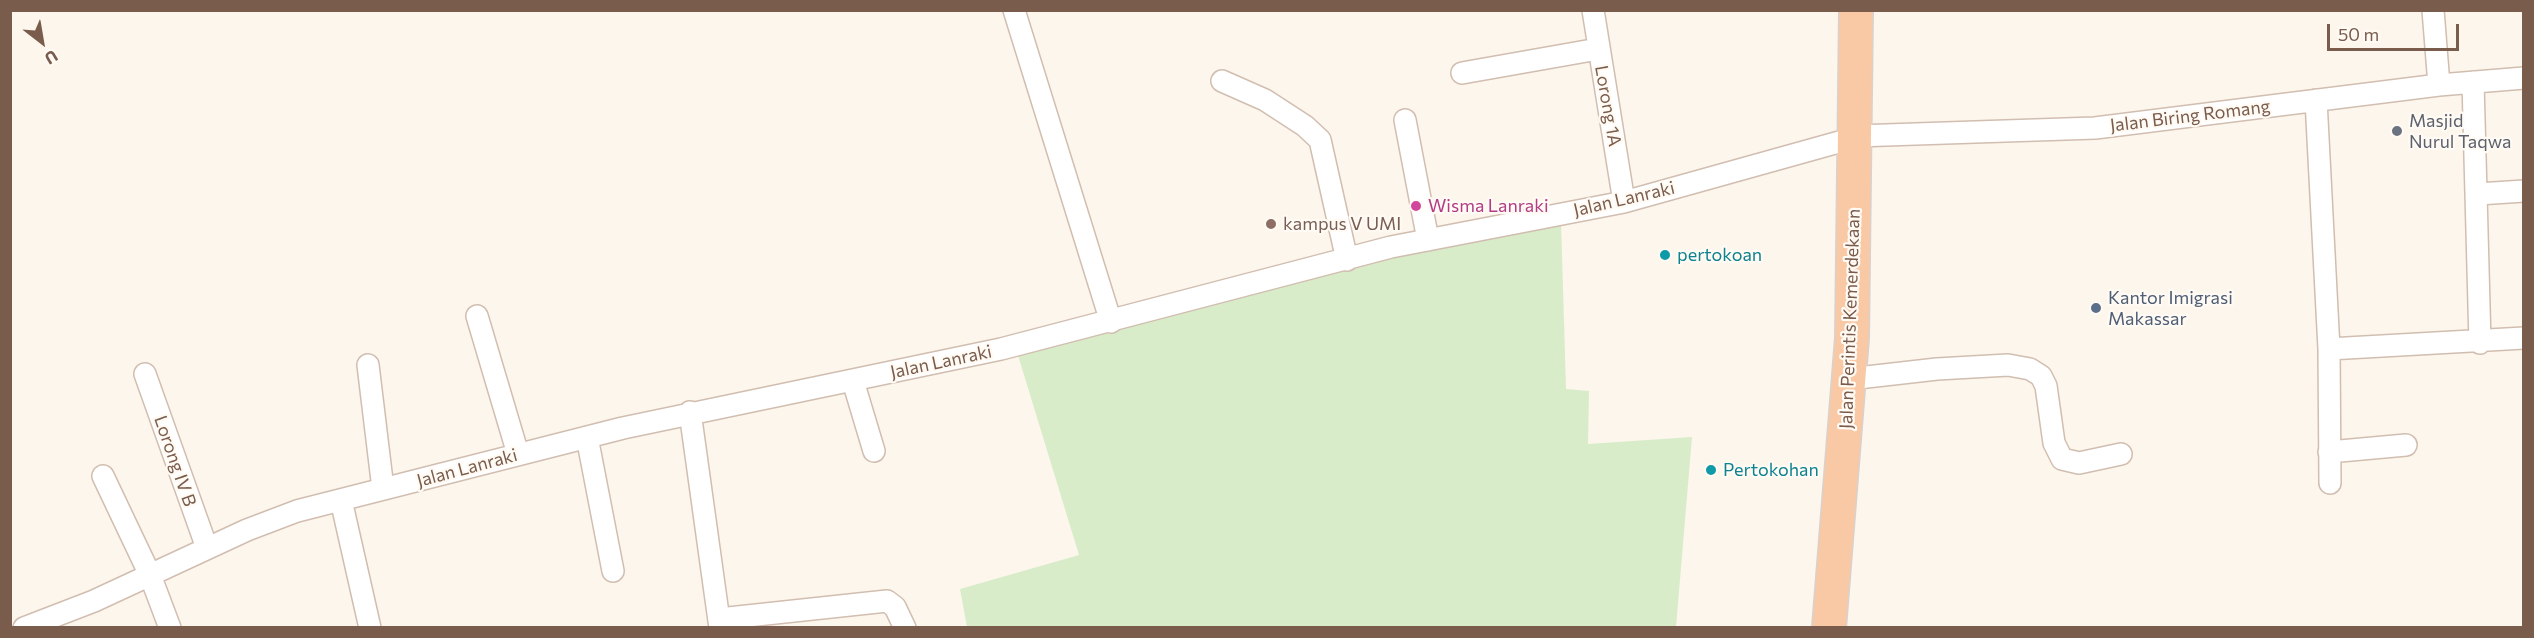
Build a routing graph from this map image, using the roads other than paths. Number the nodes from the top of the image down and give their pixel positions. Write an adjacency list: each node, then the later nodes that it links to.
1 (1014, 10): 21 (street)
2 (1593, 10): 6 (street, Lorong 1A)
3 (1842, 10): 14 (highway, Jalan Perintis Kemerdekaan)
4 (1856, 10): 14 (highway, Jalan Perintis Kemerdekaan)
5 (2433, 10): 11 (street)
6 (1598, 49): 7 (street); 17 (street, Lorong 1A)
7 (1462, 73)
8 (2523, 78): 10 (street, Jalan Biring Romang)
9 (1222, 81): 19 (street)
10 (2474, 82): 11 (street, Jalan Biring Romang); 16 (street)
11 (2439, 85): 12 (street, Jalan Biring Romang)
12 (2316, 100): 14 (street, Jalan Biring Romang); 24 (street)
13 (1405, 120): 18 (street)
14 (1847, 139): 17 (street, Jalan Lanraki); 27 (highway, Jalan Perintis Kemerdekaan); 48 (highway, Jalan Perintis Kemerdekaan)
15 (2523, 191): 16 (street)
16 (2478, 194): 23 (street)
17 (1624, 202): 18 (street, Jalan Lanraki)
18 (1428, 240): 19 (street, Jalan Lanraki)
19 (1347, 260): 21 (street, Jalan Lanraki)
20 (477, 316): 34 (street)
21 (1111, 322): 28 (street, Jalan Lanraki)
22 (2523, 338): 23 (street)
23 (2480, 343): 24 (street)
24 (2329, 349): 33 (street)
25 (368, 364): 38 (street)
26 (145, 374): 40 (street, Lorong IV B)
27 (1849, 379): 35 (street); 49 (highway, Jalan Perintis Kemerdekaan)
28 (853, 381): 29 (street, Jalan Lanraki); 32 (street)
29 (690, 412): 30 (street, Jalan Lanraki); 43 (street)
30 (588, 437): 34 (street, Jalan Lanraki); 41 (street)
31 (2406, 445): 33 (street)
32 (874, 451)
33 (2329, 452): 37 (street)
34 (518, 454): 38 (street, Jalan Lanraki)
35 (2121, 454)
36 (103, 476): 42 (street)
37 (2330, 483)
38 (383, 489): 39 (street, Jalan Lanraki)
39 (340, 500): 40 (street, Jalan Lanraki); 46 (street)
40 (207, 548): 42 (street, Jalan Lanraki)
41 (614, 571)
42 (150, 575): 44 (street, Jalan Lanraki); 45 (street)
43 (720, 623): 47 (street)
44 (24, 627)
45 (170, 627)
46 (370, 627)
47 (905, 627)
48 (1811, 627)
49 (1829, 627)

